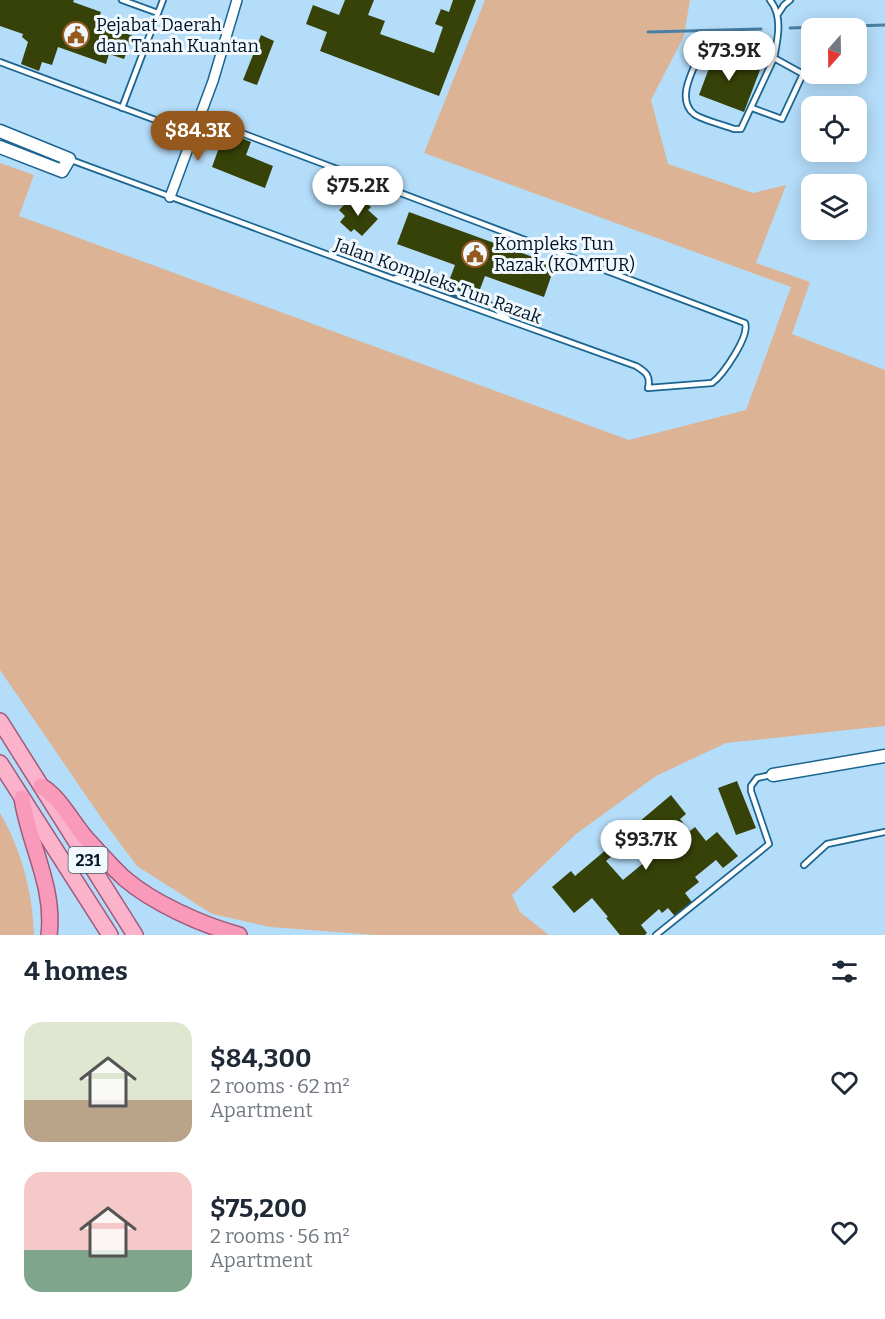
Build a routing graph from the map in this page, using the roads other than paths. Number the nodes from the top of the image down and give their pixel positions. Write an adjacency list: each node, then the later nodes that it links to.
1 (122, 0): 6 (lane)
2 (163, 0): 6 (lane)
3 (237, 0): 12 (street)
4 (770, 0): 7 (lane)
5 (790, 0): 7 (lane)
6 (158, 13): 10 (lane)
7 (778, 14): 8 (lane)
8 (774, 58): 11 (lane); 11 (lane); 11 (lane)
9 (0, 62): 10 (lane)
10 (122, 108): 14 (lane)
11 (752, 108)
12 (199, 117): 14 (street); 19 (lane, Jalan Kompleks Tun Razak)
13 (0, 131): 16 (street)
14 (193, 134): 17 (street)
15 (0, 147): 16 (street)
16 (69, 159): 17 (lane, Jalan Kompleks Tun Razak)
17 (170, 197): 18 (lane, Jalan Kompleks Tun Razak)
18 (391, 278): 19 (lane, Jalan Kompleks Tun Razak); 19 (lane)
19 (512, 322)
20 (0, 721): 24 (main road)
21 (885, 756): 23 (street)
22 (0, 763): 25 (main road)
23 (773, 775): 32 (lane)
24 (41, 786): 30 (main road, 231); 31 (highway)
25 (22, 798): 28 (highway); 29 (main road, 231)
26 (885, 832): 27 (lane)
27 (804, 865)
28 (49, 935)
29 (110, 935)
30 (135, 935)
31 (239, 935)
32 (656, 935)

